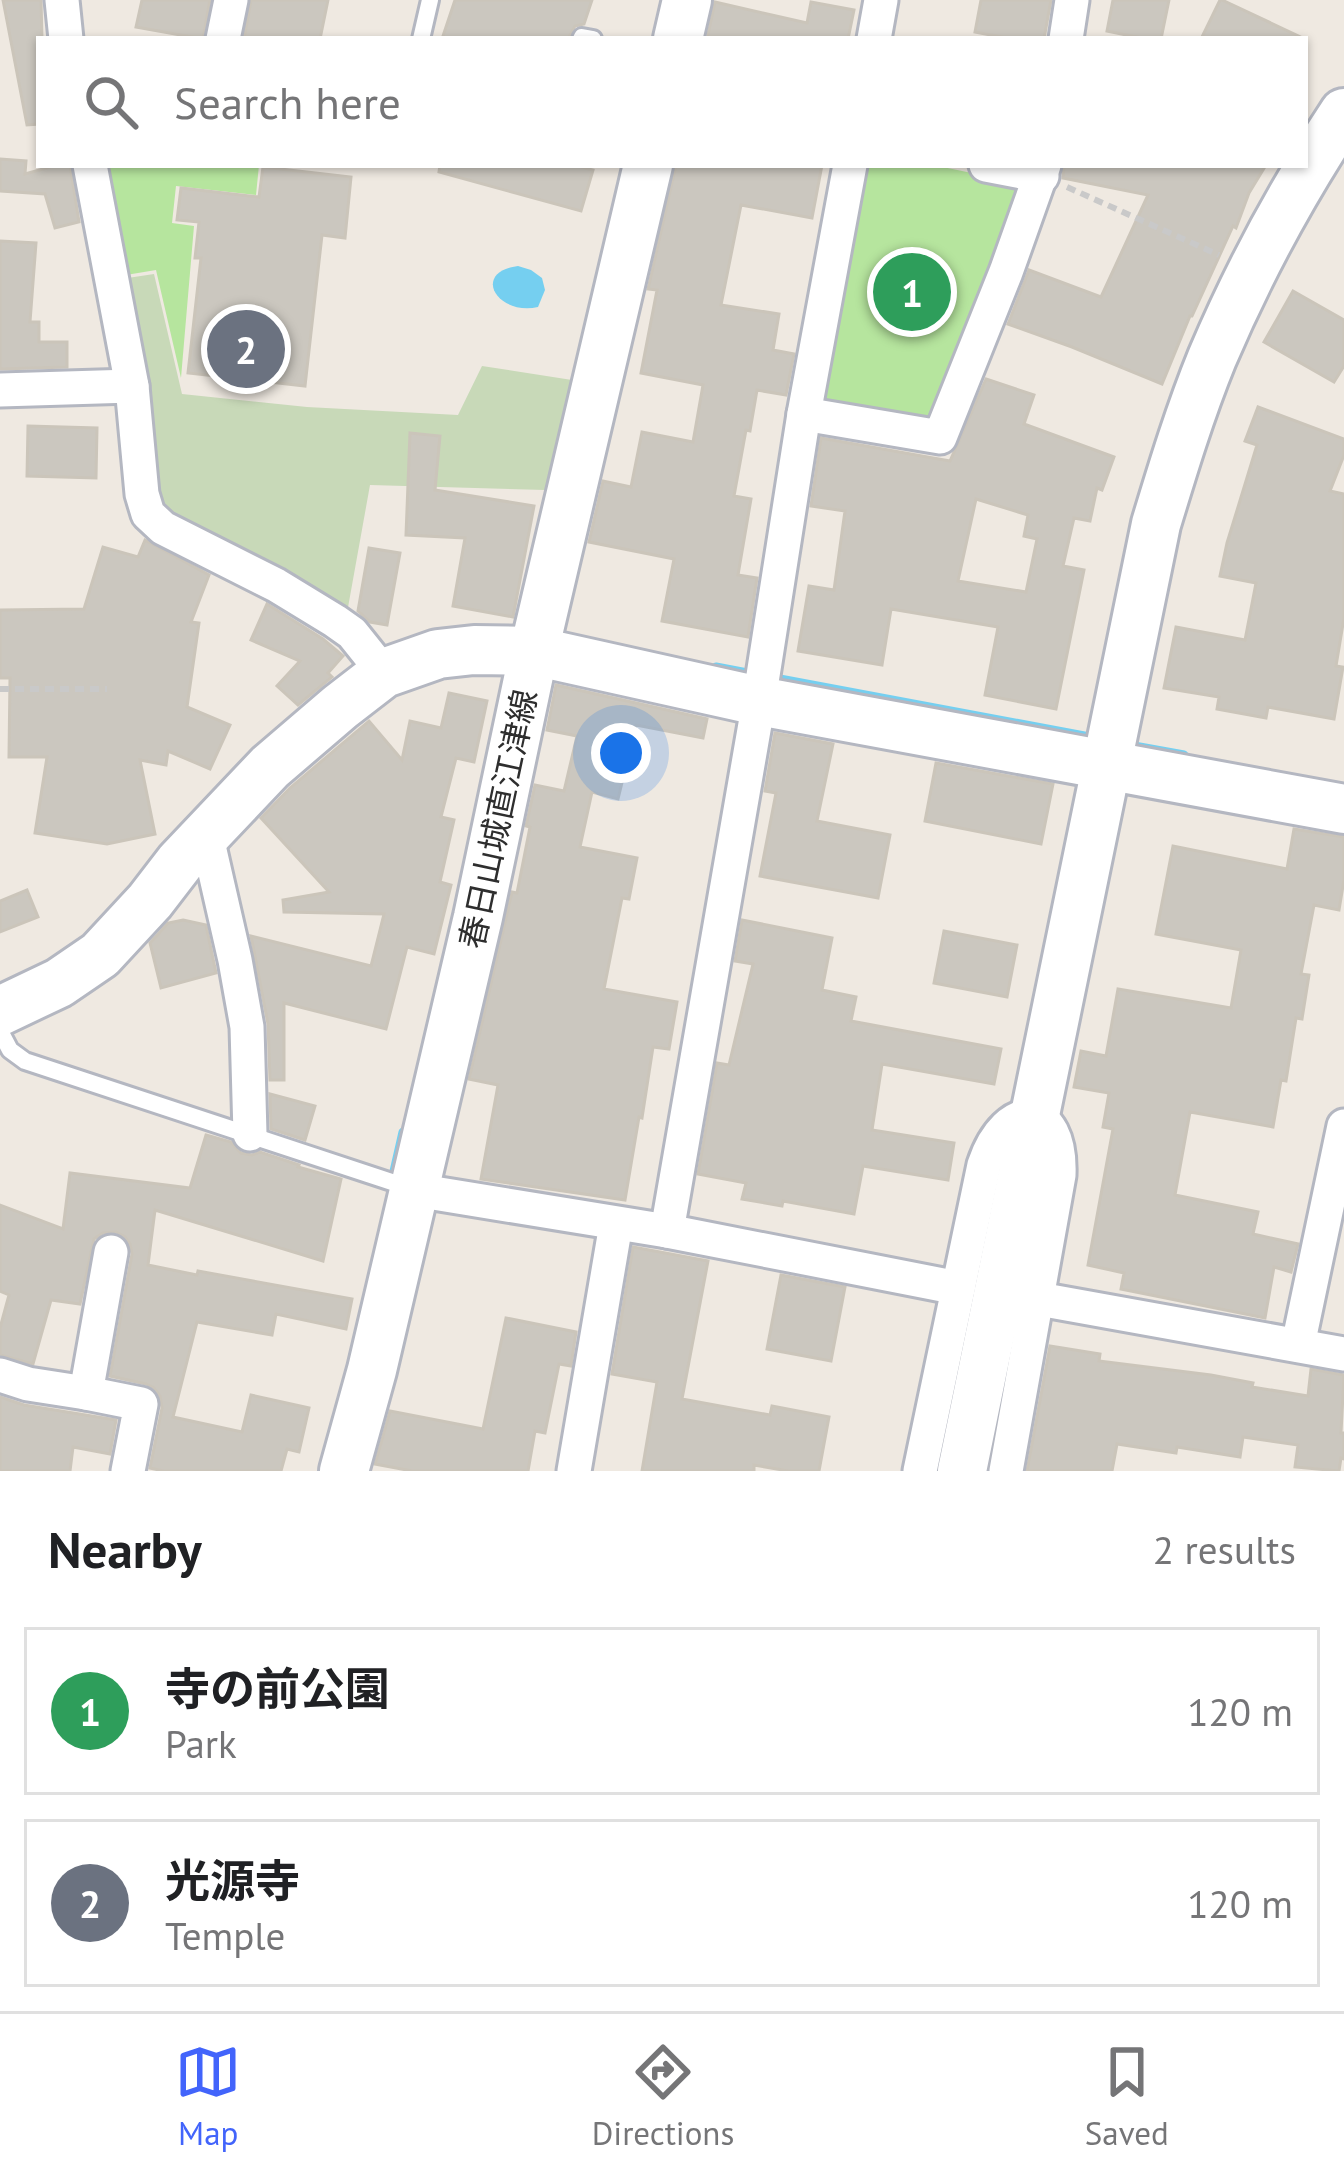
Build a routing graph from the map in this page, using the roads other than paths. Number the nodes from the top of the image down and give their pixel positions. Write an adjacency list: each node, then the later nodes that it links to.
1 (62, 0): 7 (street)
2 (231, 0): 8 (street)
3 (430, 0): 9 (lane)
4 (687, 0): 10 (street)
5 (881, 0): 11 (street)
6 (1072, 0): 12 (street)
7 (66, 36)
8 (224, 36)
9 (422, 36)
10 (679, 36)
11 (875, 36)
12 (1066, 36)
13 (1344, 113): 24 (street)
14 (91, 168): 18 (street)
15 (647, 168): 21 (street, 春日山城直江津線)
16 (849, 168): 20 (street)
17 (1043, 171): 20 (street)
18 (132, 386): 19 (street); 22 (street)
19 (0, 390)
20 (804, 414): 23 (street)
21 (534, 651): 22 (street); 23 (street); 32 (street, 春日山城直江津線)
22 (384, 673): 26 (street)
23 (759, 701): 24 (street); 34 (street)
24 (1107, 763): 25 (street); 29 (street)
25 (1344, 808)
26 (206, 833): 27 (street); 31 (street)
27 (0, 1011)
28 (0, 1031): 31 (lane)
29 (1035, 1117): 36 (street); 37 (street); 46 (street)
30 (1344, 1126): 38 (street)
31 (250, 1133): 32 (lane)
32 (415, 1190): 33 (street); 43 (street, 春日山城直江津線)
33 (616, 1224): 34 (street); 44 (street)
34 (668, 1231): 36 (street)
35 (111, 1252): 41 (street)
36 (958, 1288): 45 (street)
37 (1039, 1299): 38 (street); 47 (street)
38 (1298, 1346): 39 (street)
39 (1344, 1354)
40 (0, 1375): 41 (street)
41 (86, 1393): 42 (street)
42 (128, 1471)
43 (344, 1471)
44 (574, 1471)
45 (920, 1471)
46 (962, 1471)
47 (1006, 1471)

